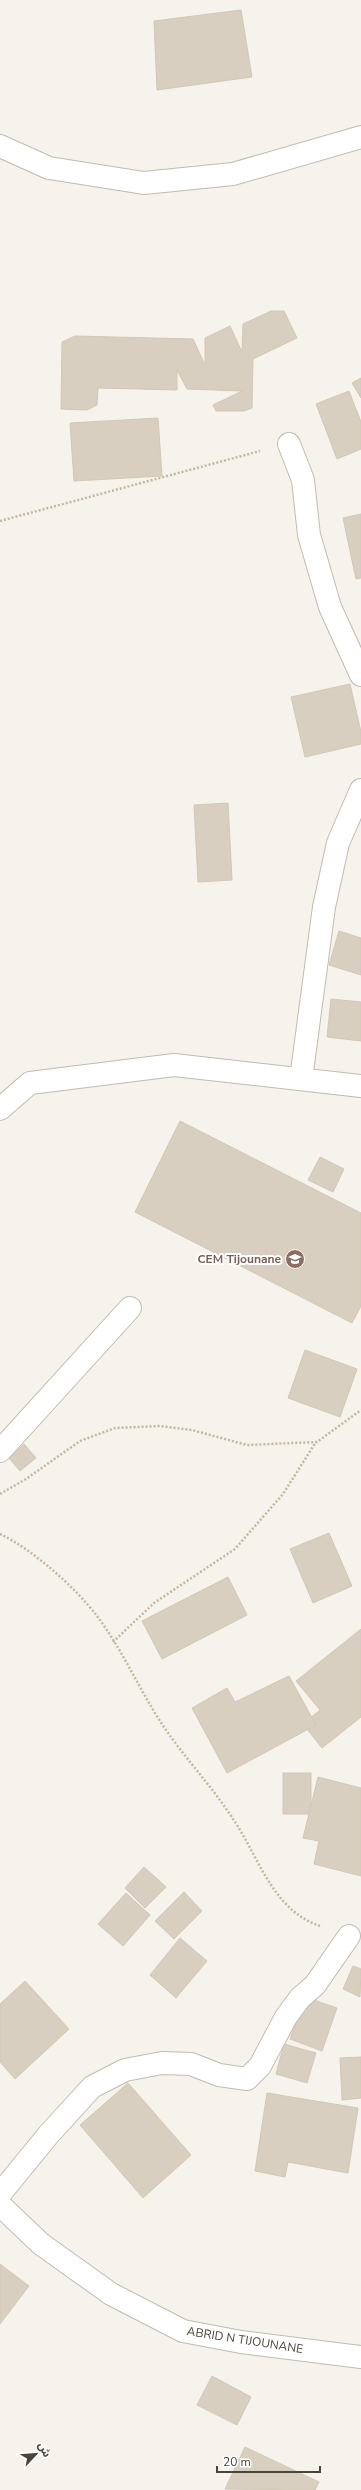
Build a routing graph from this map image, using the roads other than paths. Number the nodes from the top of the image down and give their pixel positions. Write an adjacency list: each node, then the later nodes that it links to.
1 (361, 137): 2 (street)
2 (0, 146)
3 (289, 444): 4 (street)
4 (361, 675)
5 (361, 790): 6 (street)
6 (301, 1079): 7 (street); 8 (street)
7 (361, 1086)
8 (0, 1109)
9 (130, 1308): 10 (street)
10 (0, 1451)
11 (349, 1936): 12 (street)
12 (0, 2194)
13 (0, 2205): 14 (street, ABRID N TIJOUNANE)
14 (361, 2357)

